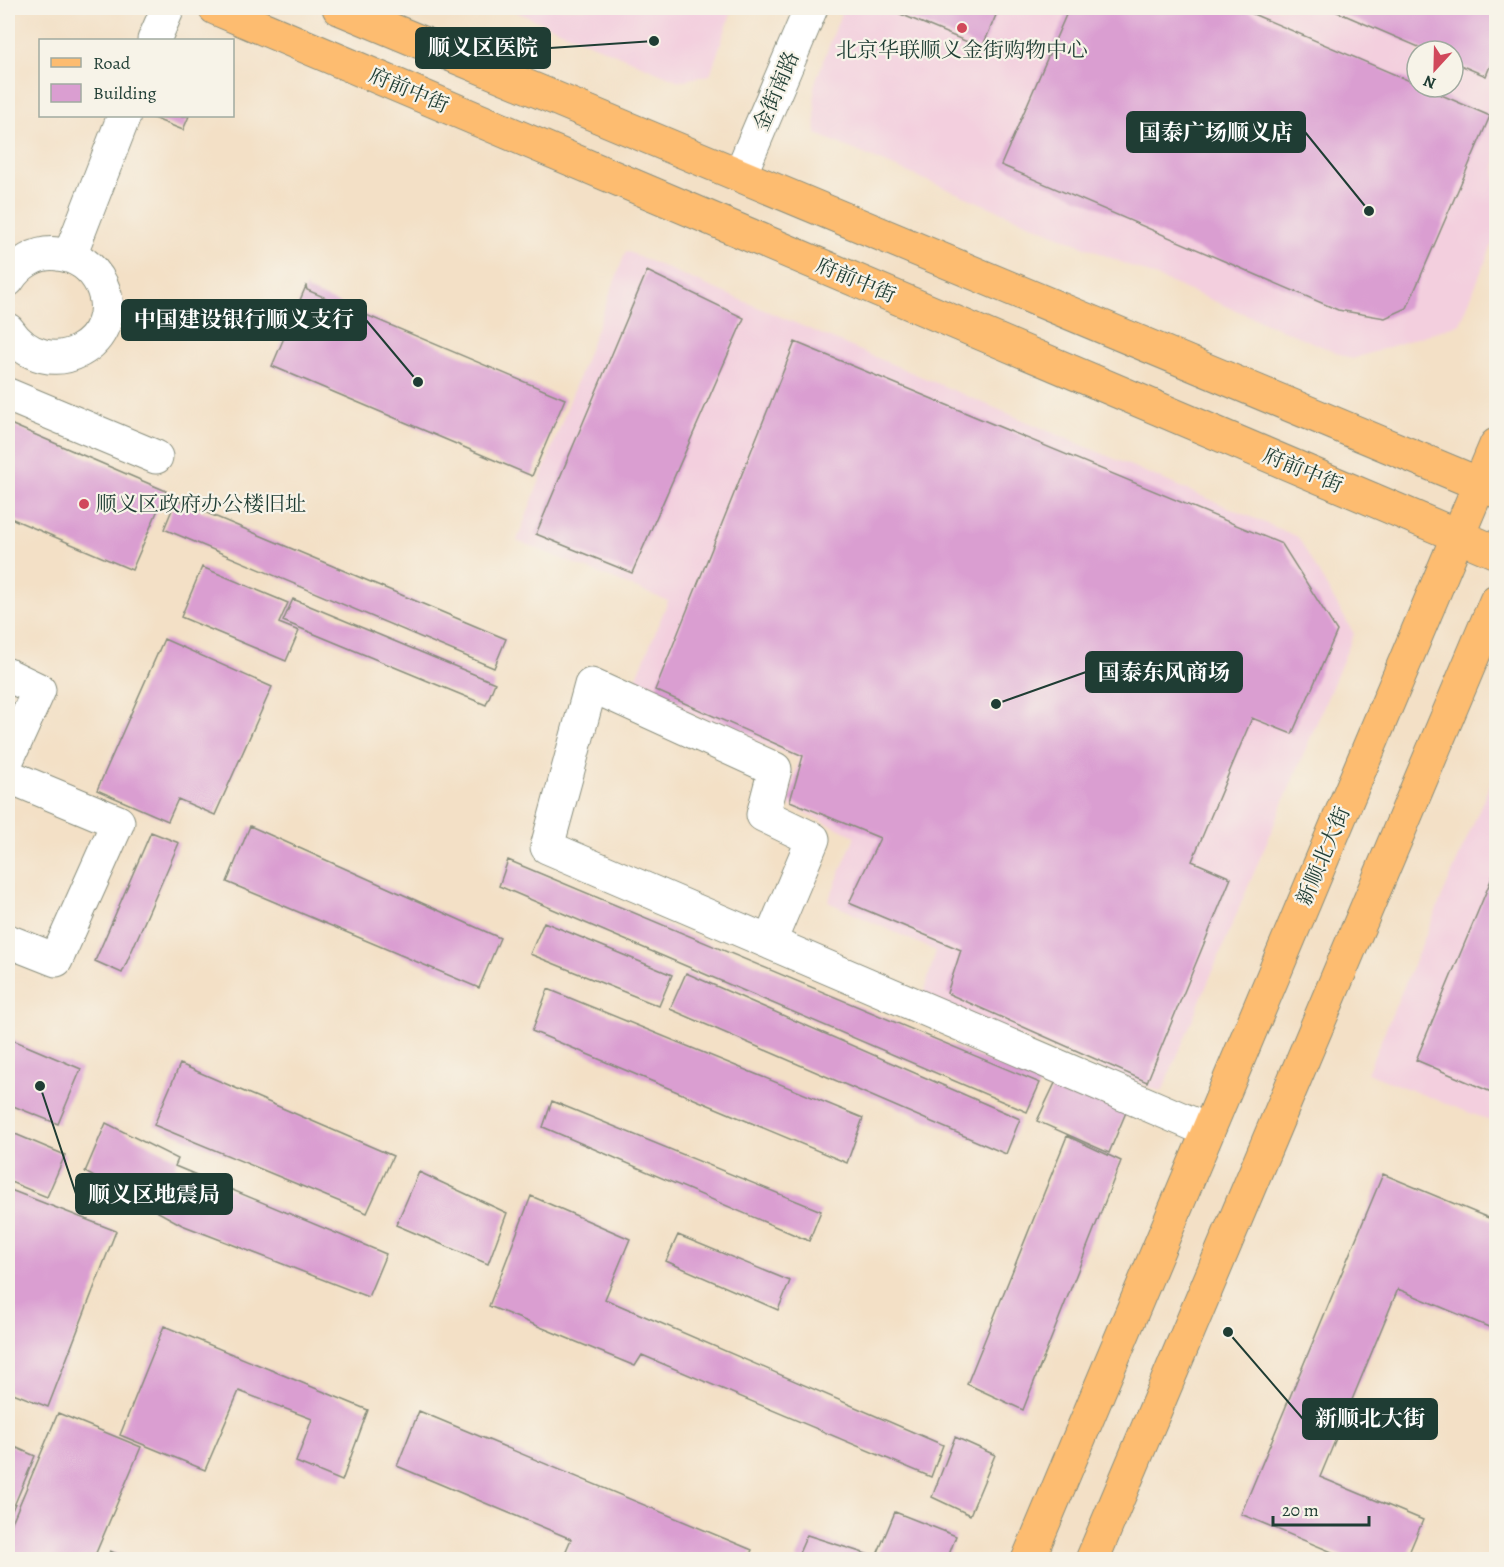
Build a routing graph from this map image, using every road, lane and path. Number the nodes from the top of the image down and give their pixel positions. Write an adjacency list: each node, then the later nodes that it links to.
1 (168, 8): 5 (street)
2 (215, 8): 16 (main road, 府前中街)
3 (339, 8): 7 (main road)
4 (811, 8): 7 (street, 金街南路)
5 (154, 39)
6 (124, 117): 8 (street)
7 (741, 175): 15 (main road)
8 (70, 255): 9 (street); 11 (street)
9 (8, 280)
10 (8, 330): 11 (street)
11 (30, 353): 12 (street)
12 (10, 397): 14 (street)
13 (1497, 445): 15 (main road, 新顺北大街)
14 (156, 458)
15 (1488, 488): 16 (main road, 新顺北大街)
16 (1458, 536): 17 (main road, 府前中街); 24 (main road, 新顺北大街)
17 (1497, 552)
18 (1497, 601): 26 (main road)
19 (8, 675): 20 (street)
20 (8, 759)
21 (8, 776): 22 (street)
22 (8, 941)
23 (770, 941): 23 (street); 24 (street)
24 (1207, 1130): 25 (main road, 新顺北大街)
25 (1028, 1560)
26 (1092, 1560)

